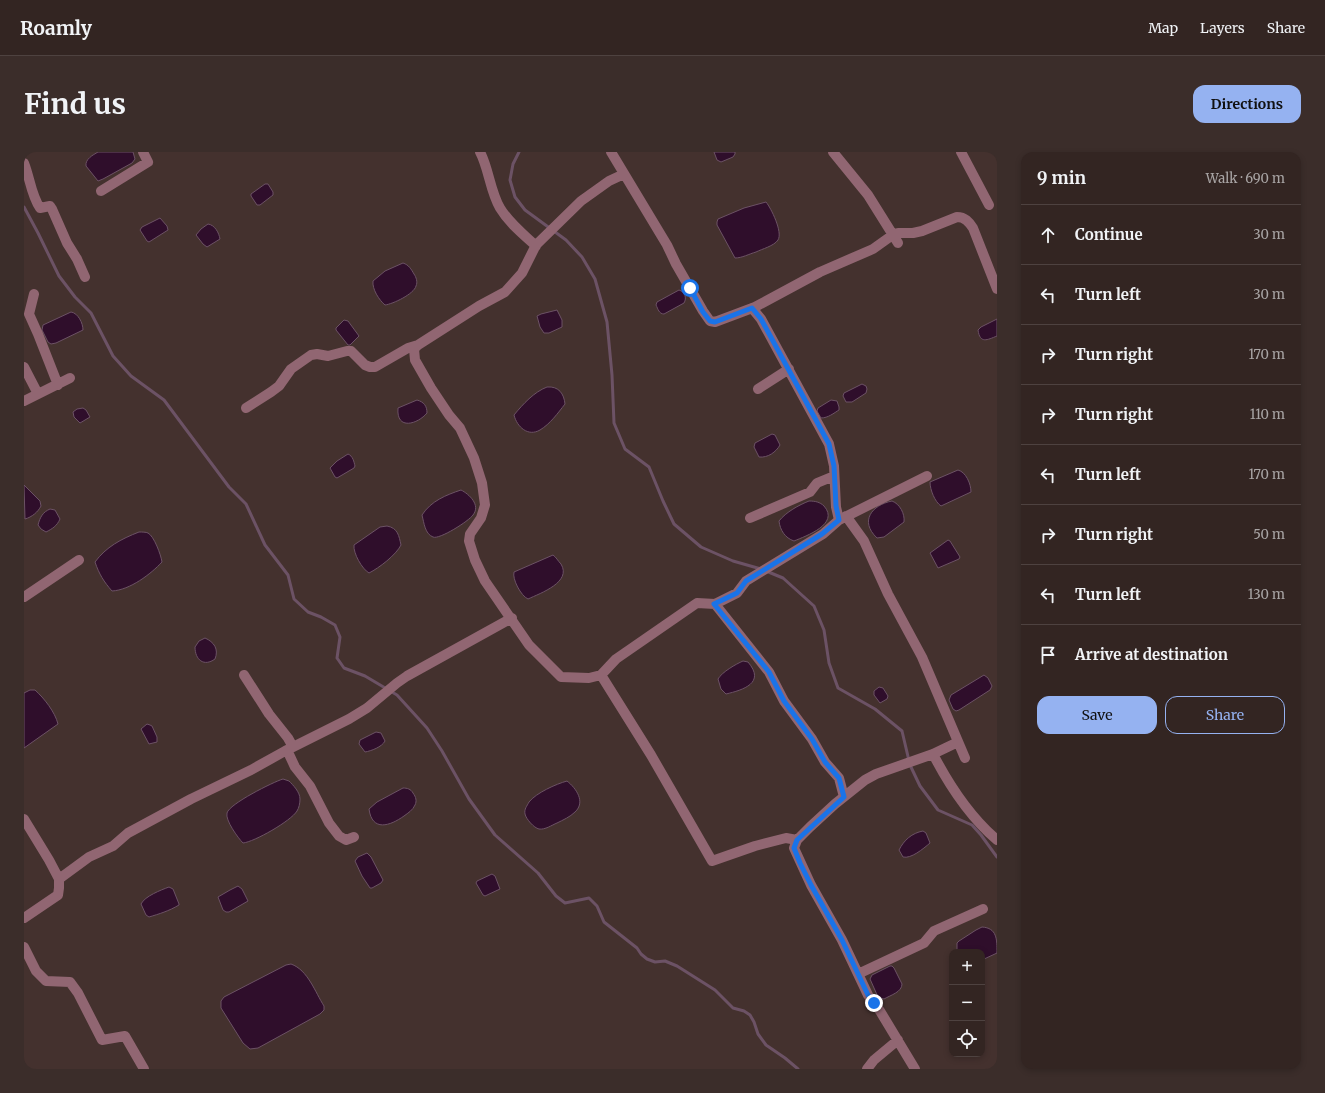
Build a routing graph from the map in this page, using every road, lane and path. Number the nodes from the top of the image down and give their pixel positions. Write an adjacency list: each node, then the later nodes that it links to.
1 (143, 152): 8 (street)
2 (480, 152): 11 (street)
3 (833, 152): 10 (street)
4 (961, 152): 9 (street)
5 (614, 153): 7 (street)
6 (24, 163): 12 (street)
7 (624, 174): 11 (street); 15 (street)
8 (101, 190)
9 (990, 205)
10 (896, 239): 13 (street); 15 (street)
11 (536, 246): 16 (street)
12 (85, 277)
13 (996, 286)
14 (34, 294): 20 (street)
15 (752, 308): 18 (street)
16 (418, 345): 24 (street); 32 (street)
17 (24, 367): 22 (street)
18 (789, 369): 21 (street); 25 (street)
19 (70, 378): 20 (street)
20 (58, 384): 22 (street)
21 (758, 389)
22 (38, 394): 23 (street)
23 (24, 401)
24 (246, 408)
25 (834, 476): 27 (street); 28 (street)
26 (927, 476): 28 (street)
27 (750, 518)
28 (843, 518): 31 (street); 35 (street)
29 (80, 560): 30 (street)
30 (24, 597)
31 (714, 604): 34 (street); 39 (street)
32 (512, 618): 34 (street); 36 (street)
33 (244, 674): 36 (street)
34 (601, 676): 42 (street)
35 (958, 742): 37 (street); 38 (street)
36 (290, 749): 41 (street); 44 (street)
37 (933, 754): 39 (street); 43 (street)
38 (965, 758)
39 (844, 797): 42 (street)
40 (24, 819): 44 (street)
41 (354, 837)
42 (797, 840): 48 (street)
43 (997, 840)
44 (59, 879): 46 (street)
45 (982, 909): 48 (street)
46 (24, 918)
47 (24, 947): 50 (street)
48 (858, 974): 49 (street)
49 (898, 1040): 51 (street); 52 (street)
50 (144, 1069)
51 (867, 1069)
52 (915, 1069)

